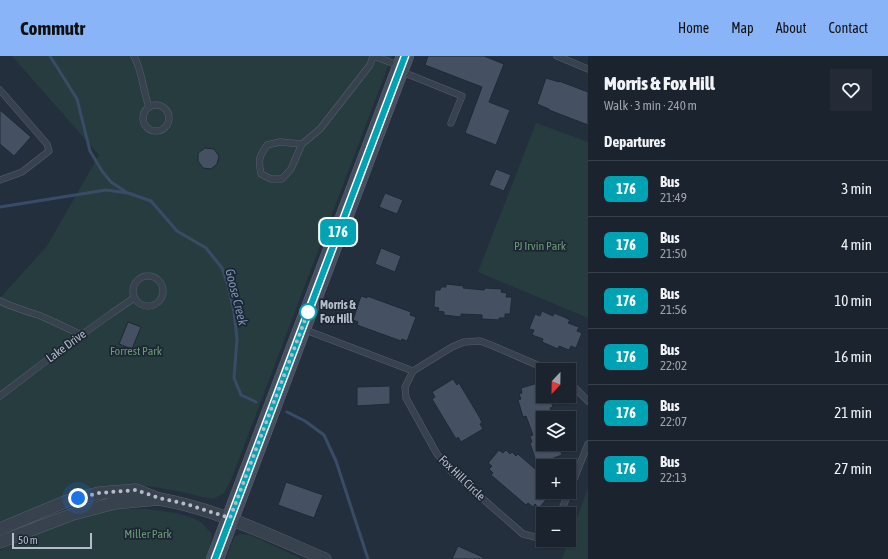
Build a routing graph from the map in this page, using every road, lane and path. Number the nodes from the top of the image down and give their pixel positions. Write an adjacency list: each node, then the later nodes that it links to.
1 (134, 56): 7 (lane)
2 (374, 56): 4 (lane); 9 (lane)
3 (557, 56): 5 (lane)
4 (402, 65): 8 (lane); 13 (main road)
5 (588, 69)
6 (0, 90): 10 (lane)
7 (149, 107): 7 (lane)
8 (451, 123)
9 (302, 144): 9 (lane)
10 (0, 180)
11 (134, 298): 11 (lane); 14 (lane, Lake Drive)
12 (0, 301): 14 (lane)
13 (302, 328): 16 (lane); 23 (main road)
14 (81, 336): 18 (lane, Lake Drive)
15 (536, 364): 16 (lane)
16 (413, 371): 25 (lane, Fox Hill Circle)
17 (576, 389): 19 (lane)
18 (0, 396)
19 (588, 401)
20 (588, 444): 22 (lane)
21 (159, 498): 23 (street); 24 (street); 26 (street)
22 (563, 507)
23 (230, 518): 27 (main road); 28 (street)
24 (0, 529)
25 (536, 537)
26 (0, 542)
27 (215, 559)
28 (325, 559)

